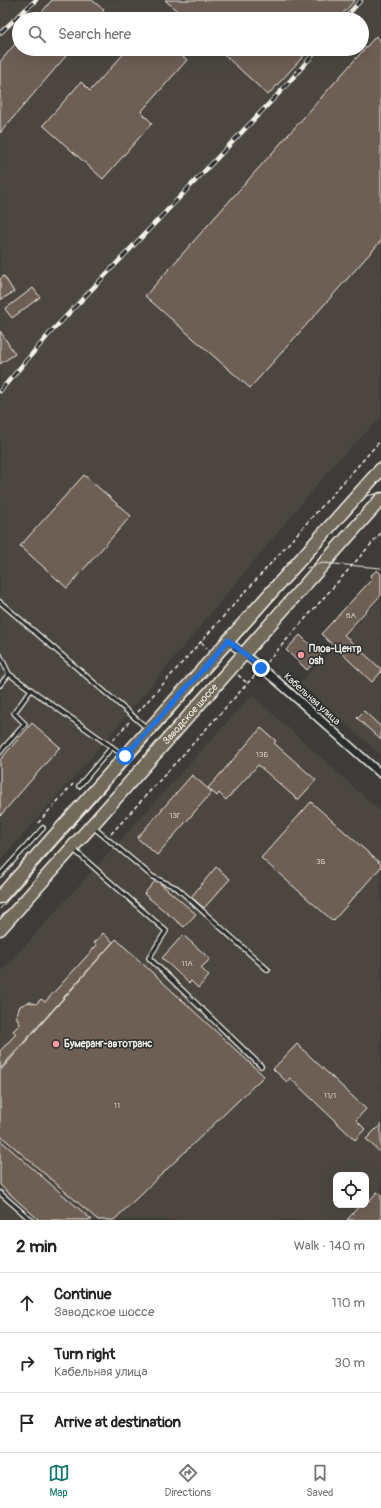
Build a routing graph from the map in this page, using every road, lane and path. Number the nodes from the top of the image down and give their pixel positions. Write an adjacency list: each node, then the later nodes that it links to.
1 (381, 440): 13 (path)
2 (381, 469): 6 (main road, Заводское шоссе)
3 (381, 499): 7 (main road, Заводское шоссе)
4 (381, 533): 9 (path)
5 (0, 602): 13 (lane)
6 (228, 640): 7 (street, Кабельная улица); 14 (main road, Заводское шоссе)
7 (244, 653): 9 (street, Кабельная улица); 22 (main road, Заводское шоссе)
8 (0, 655): 10 (lane)
9 (261, 668): 18 (street, Кабельная улица); 24 (path)
10 (9, 674): 11 (lane); 12 (lane)
11 (0, 685)
12 (31, 690): 15 (lane); 16 (lane)
13 (133, 717): 14 (lane); 15 (path)
14 (148, 730): 17 (main road, Заводское шоссе)
15 (110, 746): 17 (lane); 20 (lane)
16 (0, 752)
17 (125, 756): 27 (main road, Заводское шоссе)
18 (381, 774)
19 (78, 779): 21 (path)
20 (80, 786)
21 (36, 825)
22 (92, 826): 24 (lane); 25 (main road, Заводское шоссе)
23 (43, 828): 26 (lane)
24 (107, 838): 29 (lane)
25 (72, 848): 28 (main road, Заводское шоссе); 30 (lane)
26 (0, 875)
27 (0, 897)
28 (0, 929)
29 (268, 970)
30 (261, 1066)
31 (0, 1193): 32 (lane)
32 (31, 1220)

